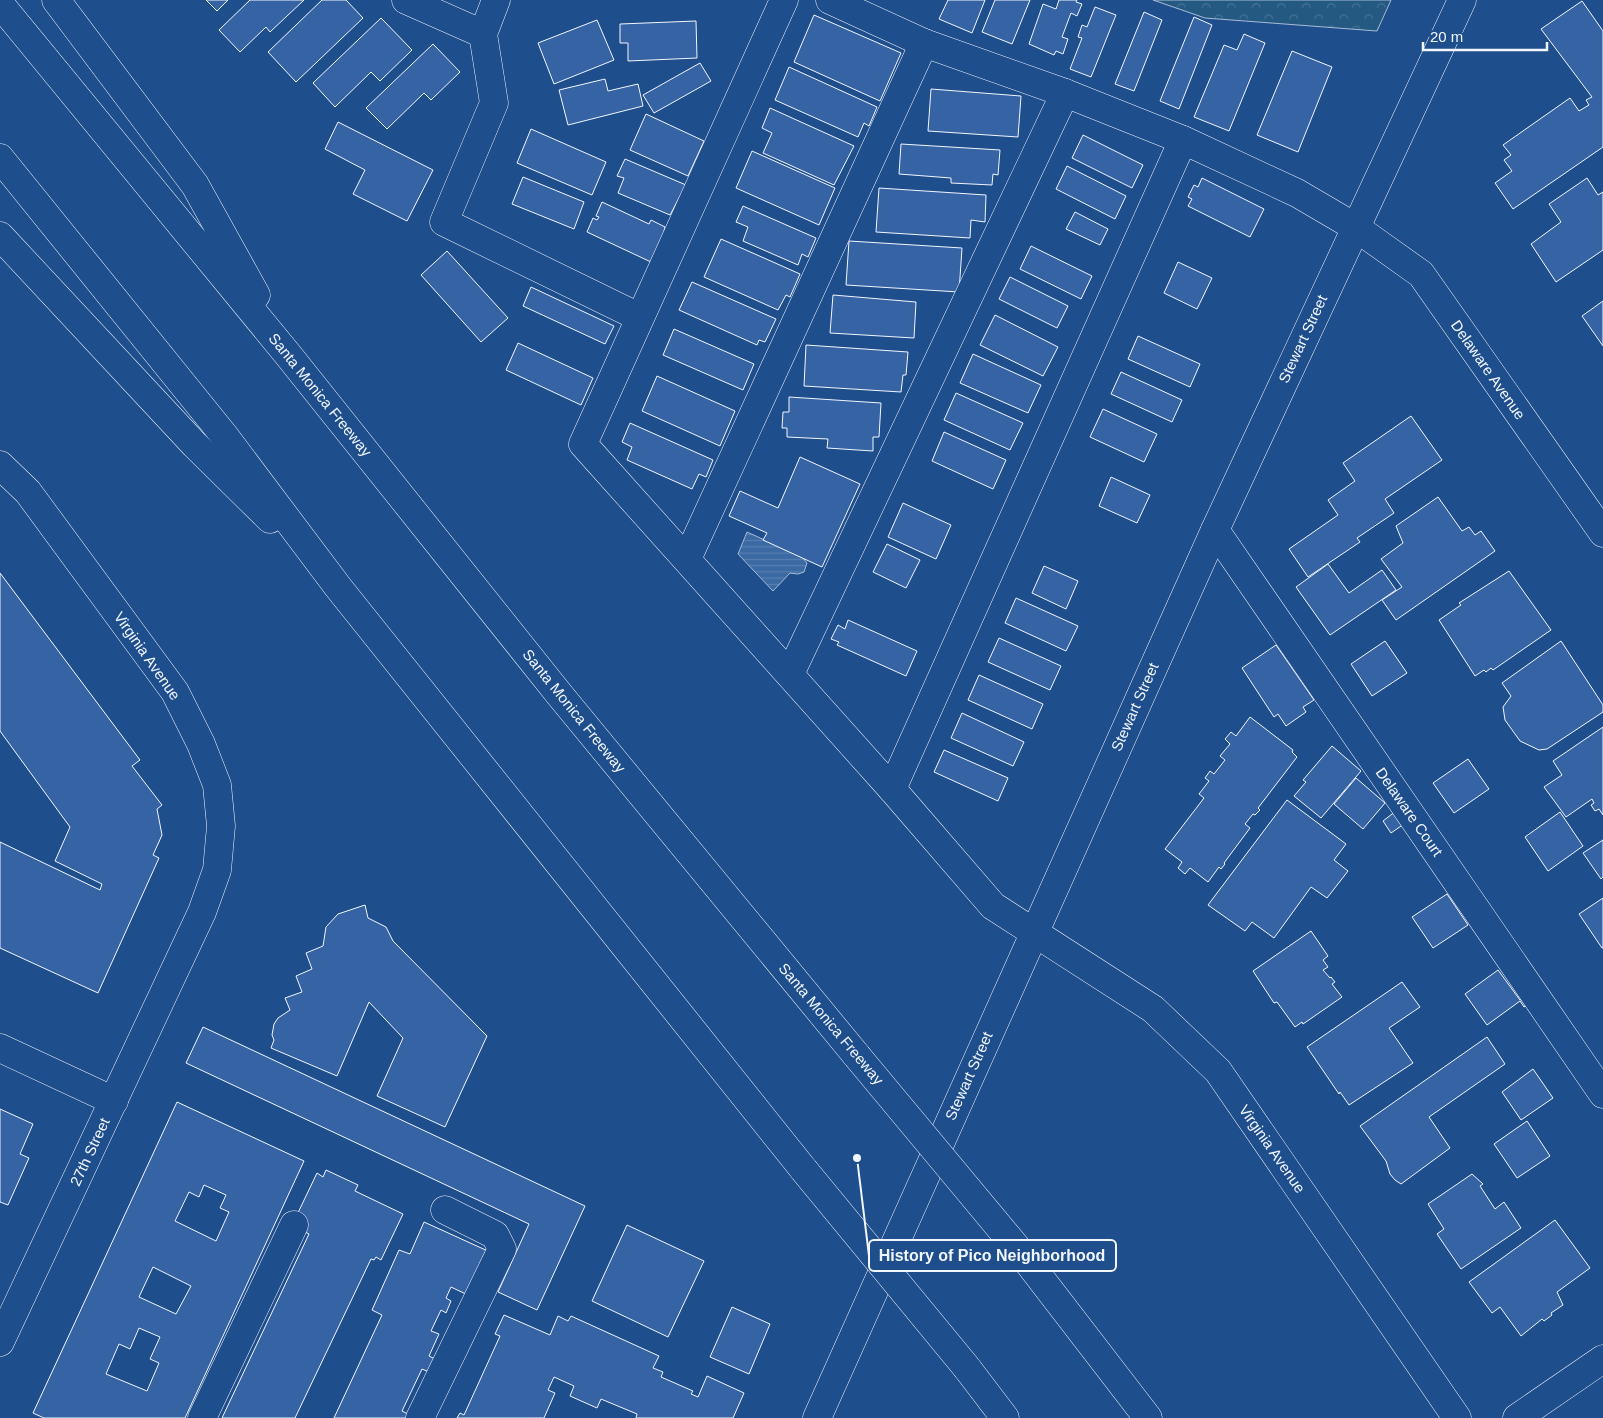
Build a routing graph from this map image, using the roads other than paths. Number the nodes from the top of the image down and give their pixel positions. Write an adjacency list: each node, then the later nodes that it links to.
1 (56, 0): 16 (main road)
2 (406, 0): 8 (main road)
3 (496, 0): 8 (main road)
4 (784, 0): 15 (main road)
5 (830, 0): 9 (main road, Delaware Avenue)
6 (1462, 0): 13 (main road, Stewart Street)
7 (0, 4): 16 (main road, Santa Monica Freeway)
8 (483, 34): 15 (main road)
9 (924, 43): 10 (main road, Delaware Avenue); 20 (main road)
10 (1065, 93): 11 (main road, Delaware Avenue); 22 (main road)
11 (1182, 140): 13 (main road, Delaware Avenue); 23 (main road)
12 (0, 158): 21 (main road)
13 (1354, 227): 18 (main road, Stewart Street); 19 (main road, Delaware Avenue)
14 (0, 236): 21 (main road)
15 (639, 317): 20 (main road, Virginia Avenue)
16 (289, 356): 37 (main road, Santa Monica Freeway, bridge)
17 (0, 465): 25 (main road, Virginia Avenue)
18 (1215, 530): 24 (main road, Stewart Street); 27 (main road, Delaware Court)
19 (1603, 533)
20 (686, 559): 22 (main road, Virginia Avenue)
21 (338, 587): 36 (main road, bridge)
22 (790, 674): 23 (main road, Virginia Avenue)
23 (892, 789): 24 (main road, Virginia Avenue)
24 (1033, 931): 35 (main road, Stewart Street); 38 (main road, Virginia Avenue)
25 (180, 961): 28 (main road, 27th Street)
26 (0, 1048): 28 (main road)
27 (1603, 1094)
28 (114, 1101): 31 (main road, 27th Street)
29 (445, 1210): 34 (main road)
30 (294, 1225): 33 (main road)
31 (0, 1342)
32 (1603, 1359): 39 (main road)
33 (202, 1418)
34 (420, 1418)
35 (817, 1418)
36 (1005, 1418)
37 (1148, 1418)
38 (1458, 1418)
39 (1517, 1418)

